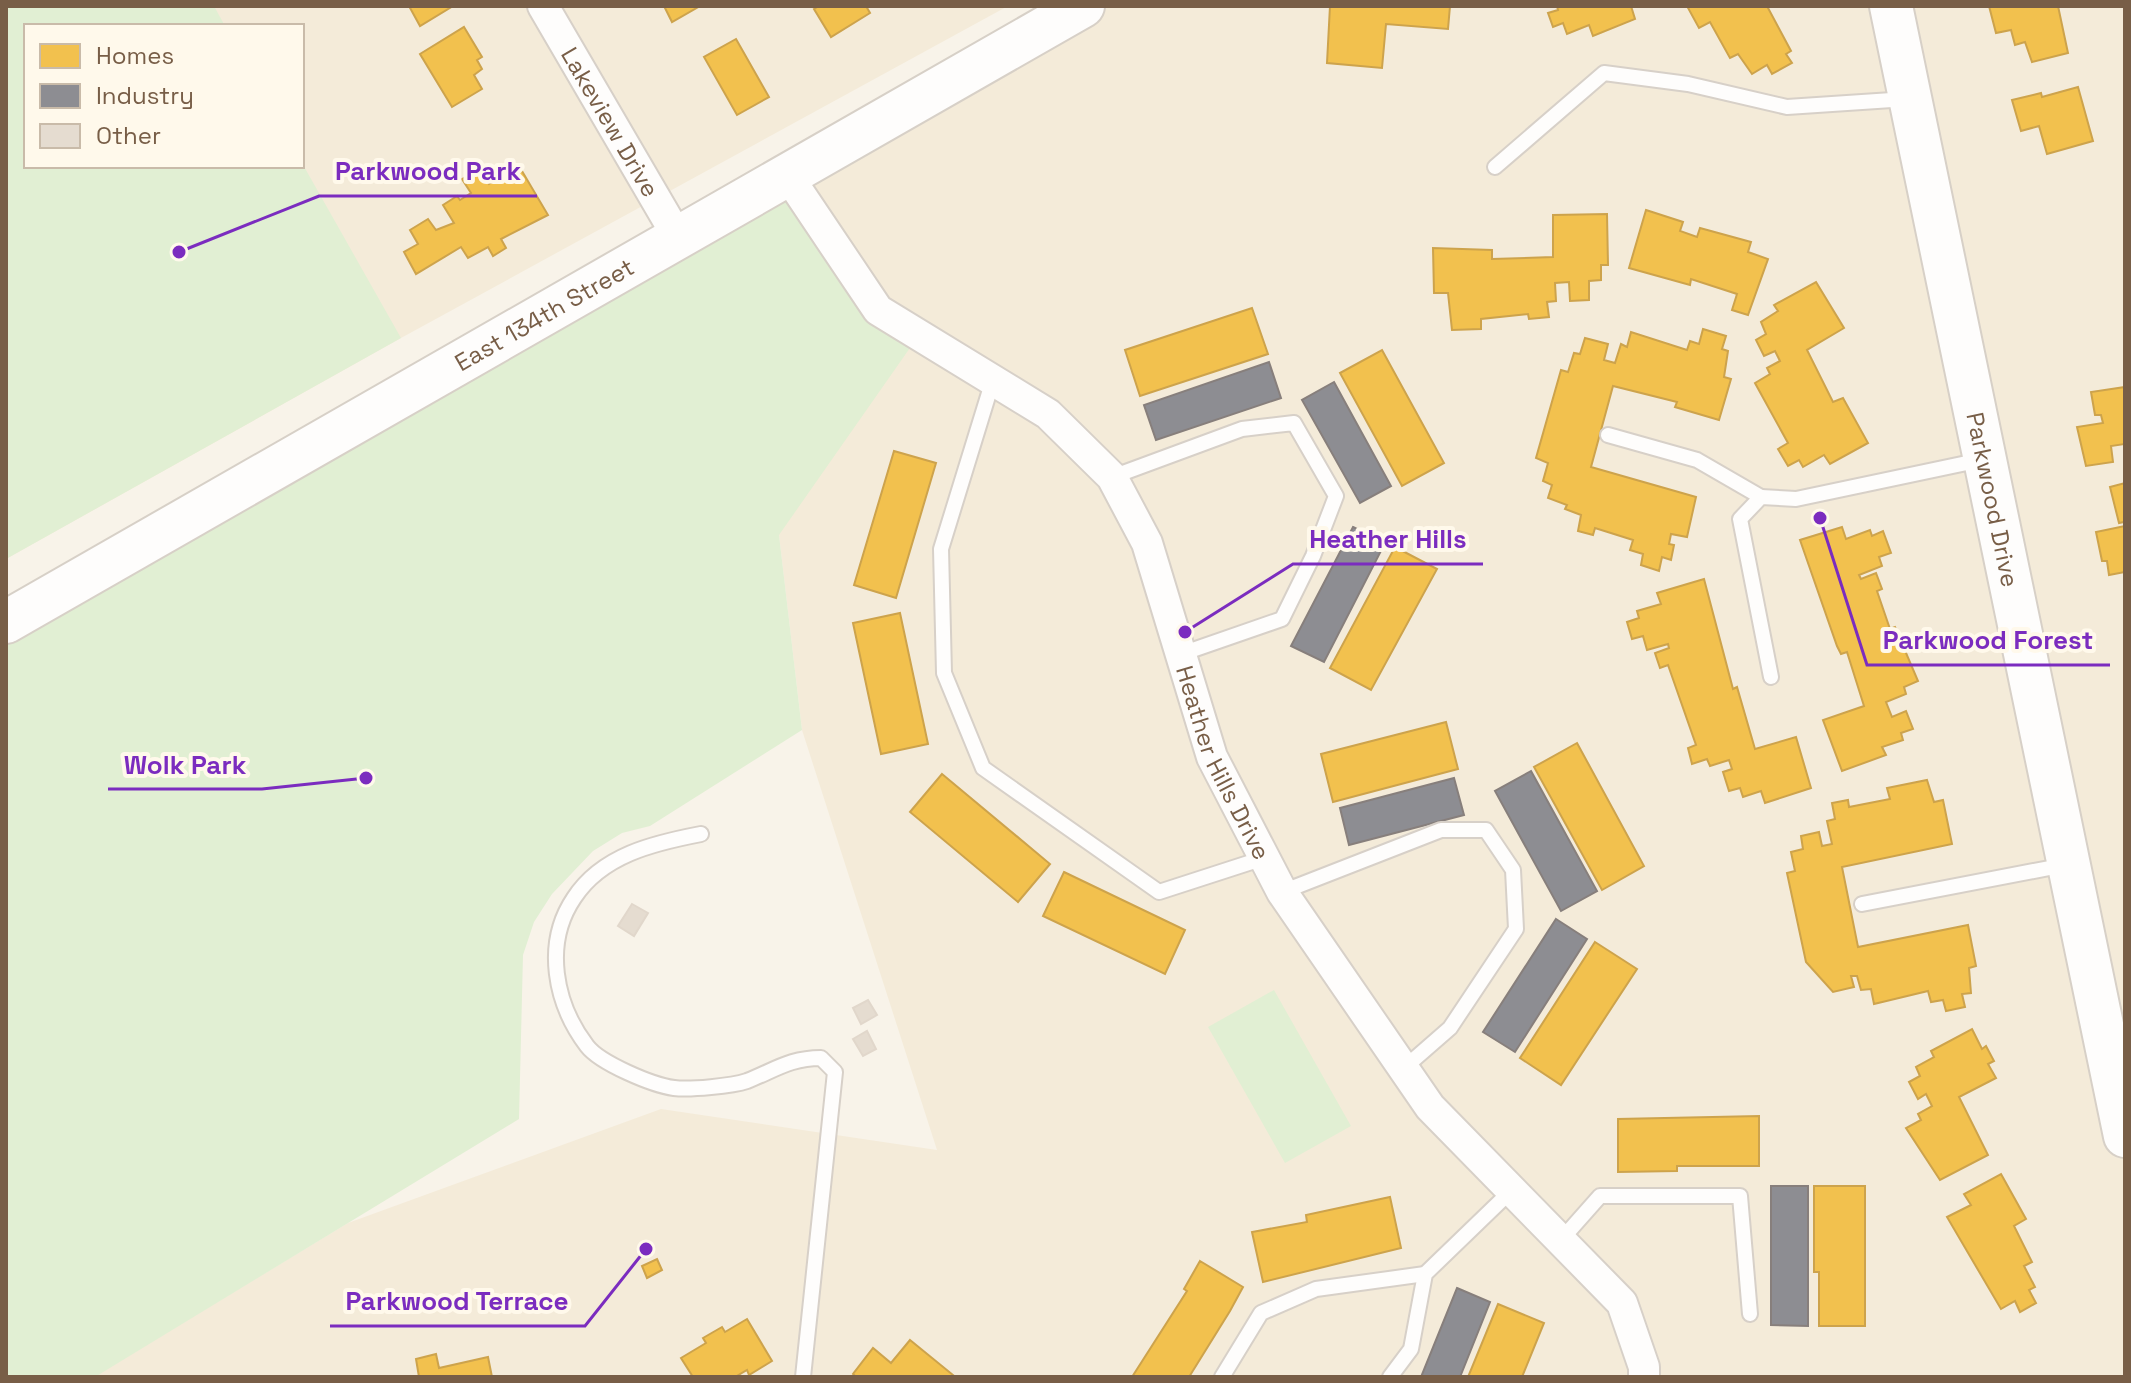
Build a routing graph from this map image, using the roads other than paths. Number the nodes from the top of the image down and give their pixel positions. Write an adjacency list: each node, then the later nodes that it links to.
1 (543, 6): 7 (street, Lakeview Drive)
2 (1083, 6): 6 (street, East 134th Street)
3 (1891, 6): 4 (street, Parkwood Drive)
4 (1911, 99): 5 (lane); 10 (street, Parkwood Drive)
5 (1495, 167)
6 (788, 176): 7 (street, East 134th Street); 8 (street, Heather Hills Drive)
7 (679, 239): 13 (street, East 134th Street)
8 (993, 380): 11 (street, Heather Hills Drive); 17 (lane)
9 (1608, 435): 12 (lane)
10 (1986, 459): 12 (lane); 18 (street, Parkwood Drive)
11 (1112, 477): 14 (street, Heather Hills Drive); 14 (lane)
12 (1761, 497): 15 (lane)
13 (6, 622)
14 (1181, 654): 17 (street, Heather Hills Drive)
15 (1771, 677)
16 (701, 834): 27 (lane)
17 (1264, 858): 19 (street, Heather Hills Drive)
18 (2069, 864): 20 (lane); 22 (street, Parkwood Drive)
19 (1282, 892): 21 (street, Heather Hills Drive); 21 (lane)
20 (1862, 904)
21 (1403, 1069): 23 (street, Heather Hills Drive)
22 (2125, 1136)
23 (1512, 1190): 24 (street, Heather Hills Drive); 25 (lane)
24 (1561, 1240): 26 (lane); 30 (street, Heather Hills Drive)
25 (1425, 1274): 28 (lane); 29 (lane)
26 (1750, 1314)
27 (803, 1377)
28 (1222, 1377)
29 (1390, 1377)
30 (1644, 1377)

